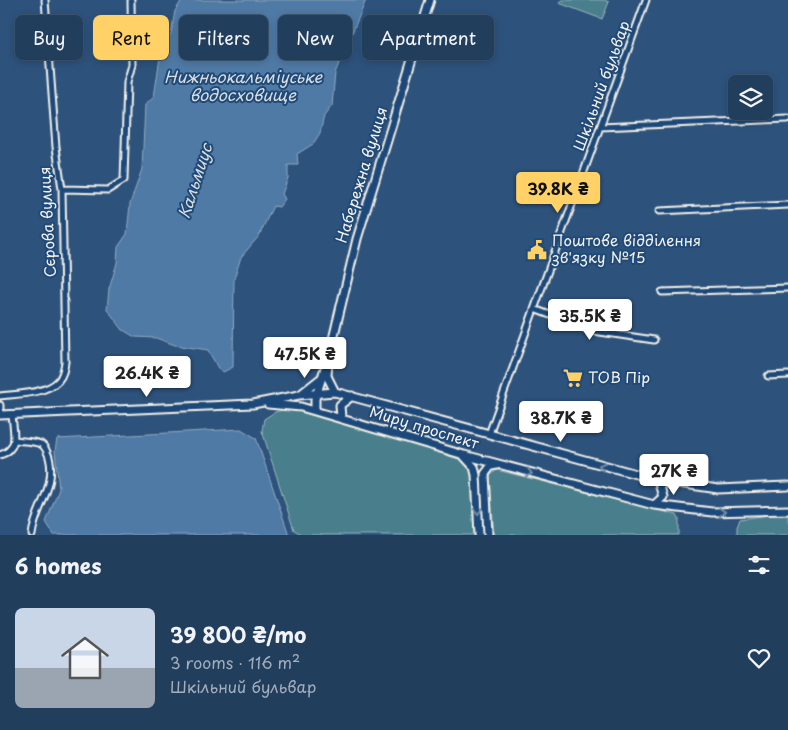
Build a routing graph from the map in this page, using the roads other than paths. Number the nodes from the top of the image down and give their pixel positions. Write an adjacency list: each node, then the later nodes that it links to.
1 (45, 0): 7 (street, Сєрова вулиця)
2 (131, 0): 7 (street)
3 (430, 0): 14 (main road, Набережна вулиця)
4 (646, 0): 6 (street, Шкільний бульвар)
5 (788, 119): 6 (street)
6 (600, 127): 12 (street, Шкільний бульвар)
7 (62, 189): 21 (street, Сєрова вулиця)
8 (788, 205): 9 (street)
9 (659, 211)
10 (788, 288): 11 (street)
11 (662, 292)
12 (534, 310): 13 (street); 29 (street, Шкільний бульвар)
13 (654, 340)
14 (328, 360): 17 (main road); 18 (main road)
15 (788, 375): 16 (street)
16 (768, 376)
17 (322, 377): 19 (main road); 20 (main road)
18 (335, 392): 19 (main road, Миру проспект); 22 (main road, Миру проспект)
19 (316, 393): 20 (main road, Миру проспект); 25 (main road)
20 (299, 395): 23 (main road, Миру проспект)
21 (0, 396)
22 (352, 396): 28 (main road); 29 (main road, Миру проспект)
23 (255, 404): 25 (main road, Миру проспект); 26 (main road, Миру проспект)
24 (0, 405): 27 (street)
25 (315, 411): 28 (main road, Миру проспект)
26 (12, 414): 27 (main road, Миру проспект); 30 (street)
27 (0, 415)
28 (341, 418): 32 (main road, Миру проспект)
29 (489, 434): 34 (main road, Миру проспект, one-way to 29)
30 (14, 440): 31 (street); 38 (street)
31 (0, 455)
32 (464, 455): 33 (main road, Миру проспект); 39 (main road, one-way to 39)
33 (499, 465): 36 (main road, Миру проспект, one-way to 36); 40 (main road)
34 (658, 480): 35 (main road, Миру проспект); 36 (main road)
35 (788, 486)
36 (654, 506): 37 (main road, Миру проспект, one-way to 37)
37 (788, 510)
38 (32, 535)
39 (479, 535)
40 (488, 535)

